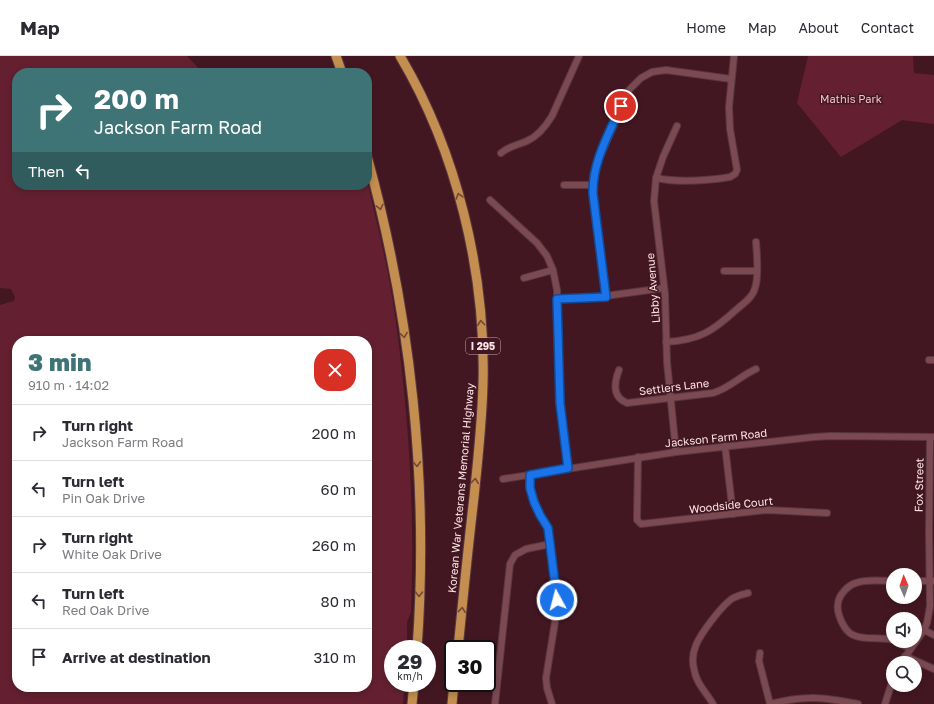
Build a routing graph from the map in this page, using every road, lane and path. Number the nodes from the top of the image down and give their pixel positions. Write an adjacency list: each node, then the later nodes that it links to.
1 (336, 56): 5 (highway)
2 (400, 56): 47 (highway, Korean War Veterans Memorial Highway / I 295, one-way to 2)
3 (579, 56): 8 (street)
4 (734, 56): 6 (street)
5 (340, 68)
6 (731, 79): 10 (street); 12 (street)
7 (677, 126): 10 (street, Libby Avenue)
8 (501, 153)
9 (372, 176): 46 (highway, one-way to 46)
10 (656, 178): 19 (street, Libby Avenue)
11 (564, 185): 12 (street)
12 (593, 186): 20 (street)
13 (490, 200): 15 (street)
14 (756, 242): 17 (street)
15 (553, 270): 18 (street); 21 (street)
16 (724, 270): 17 (street)
17 (756, 271): 22 (street)
18 (524, 278)
19 (664, 288): 20 (street); 22 (street, Libby Avenue)
20 (606, 297): 21 (street)
21 (557, 299): 30 (street)
22 (666, 342): 25 (street, Libby Avenue)
23 (756, 369): 25 (street, Settlers Lane)
24 (619, 370): 25 (street, Settlers Lane)
25 (670, 398): 28 (street, Libby Avenue)
26 (932, 437): 27 (street, Jackson Farm Road); 35 (street, Fox Street)
27 (725, 446): 28 (street, Jackson Farm Road); 34 (street)
28 (676, 452): 29 (street, Jackson Farm Road)
29 (638, 457): 30 (street, Jackson Farm Road); 34 (street, Woodside Court)
30 (568, 468): 31 (street, Jackson Farm Road)
31 (530, 475): 32 (street, Jackson Farm Road); 36 (street)
32 (503, 479)
33 (827, 513): 34 (street, Woodside Court)
34 (733, 514)
35 (931, 533): 37 (street, Fox Street)
36 (550, 544): 59 (street); 60 (street)
37 (932, 580): 39 (street); 41 (street, Fox Street)
38 (886, 581): 45 (street)
39 (922, 581)
40 (748, 593): 61 (street)
41 (927, 623): 42 (street); 43 (street, Fox Street)
42 (934, 626)
43 (924, 630): 44 (street); 48 (street, Fox Street)
44 (934, 635)
45 (886, 638)
46 (417, 640)
47 (459, 640)
48 (910, 649): 50 (street, Fox Street)
49 (760, 653): 62 (street)
50 (905, 656)
51 (922, 664): 52 (street)
52 (934, 669)
53 (413, 692): 57 (highway)
54 (453, 692): 58 (highway)
55 (889, 692): 64 (street)
56 (833, 702): 62 (street); 63 (street)
57 (412, 704)
58 (452, 704)
59 (495, 704)
60 (552, 704)
61 (714, 704)
62 (770, 704)
63 (858, 704)
64 (885, 704)

